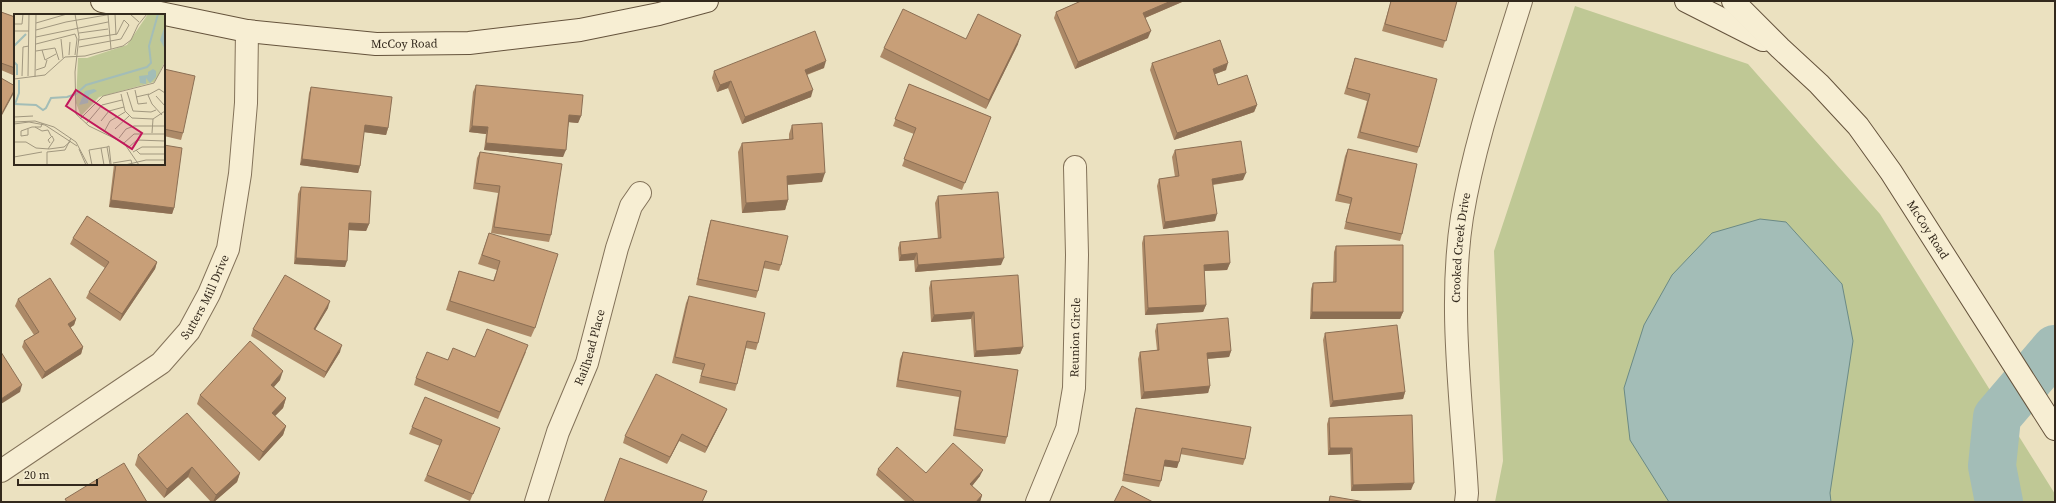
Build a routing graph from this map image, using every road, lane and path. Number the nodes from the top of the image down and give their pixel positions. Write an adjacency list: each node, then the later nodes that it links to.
1 (102, 1): 7 (street, McCoy Road)
2 (707, 1): 8 (street, McCoy Road)
3 (1521, 1): 16 (street, Crooked Creek Drive)
4 (1686, 1): 9 (street, McCoy Road)
5 (1733, 1): 9 (street, McCoy Road)
6 (165, 14): 8 (street, McCoy Road)
7 (165, 14)
8 (247, 31): 13 (street, Sutters Mill Drive)
9 (1780, 48): 12 (street, McCoy Road)
10 (1075, 167): 15 (street, Reunion Circle)
11 (640, 192): 14 (street, Railhead Place)
12 (2055, 429)
13 (1, 471)
14 (536, 502)
15 (1037, 502)
16 (1466, 502)

